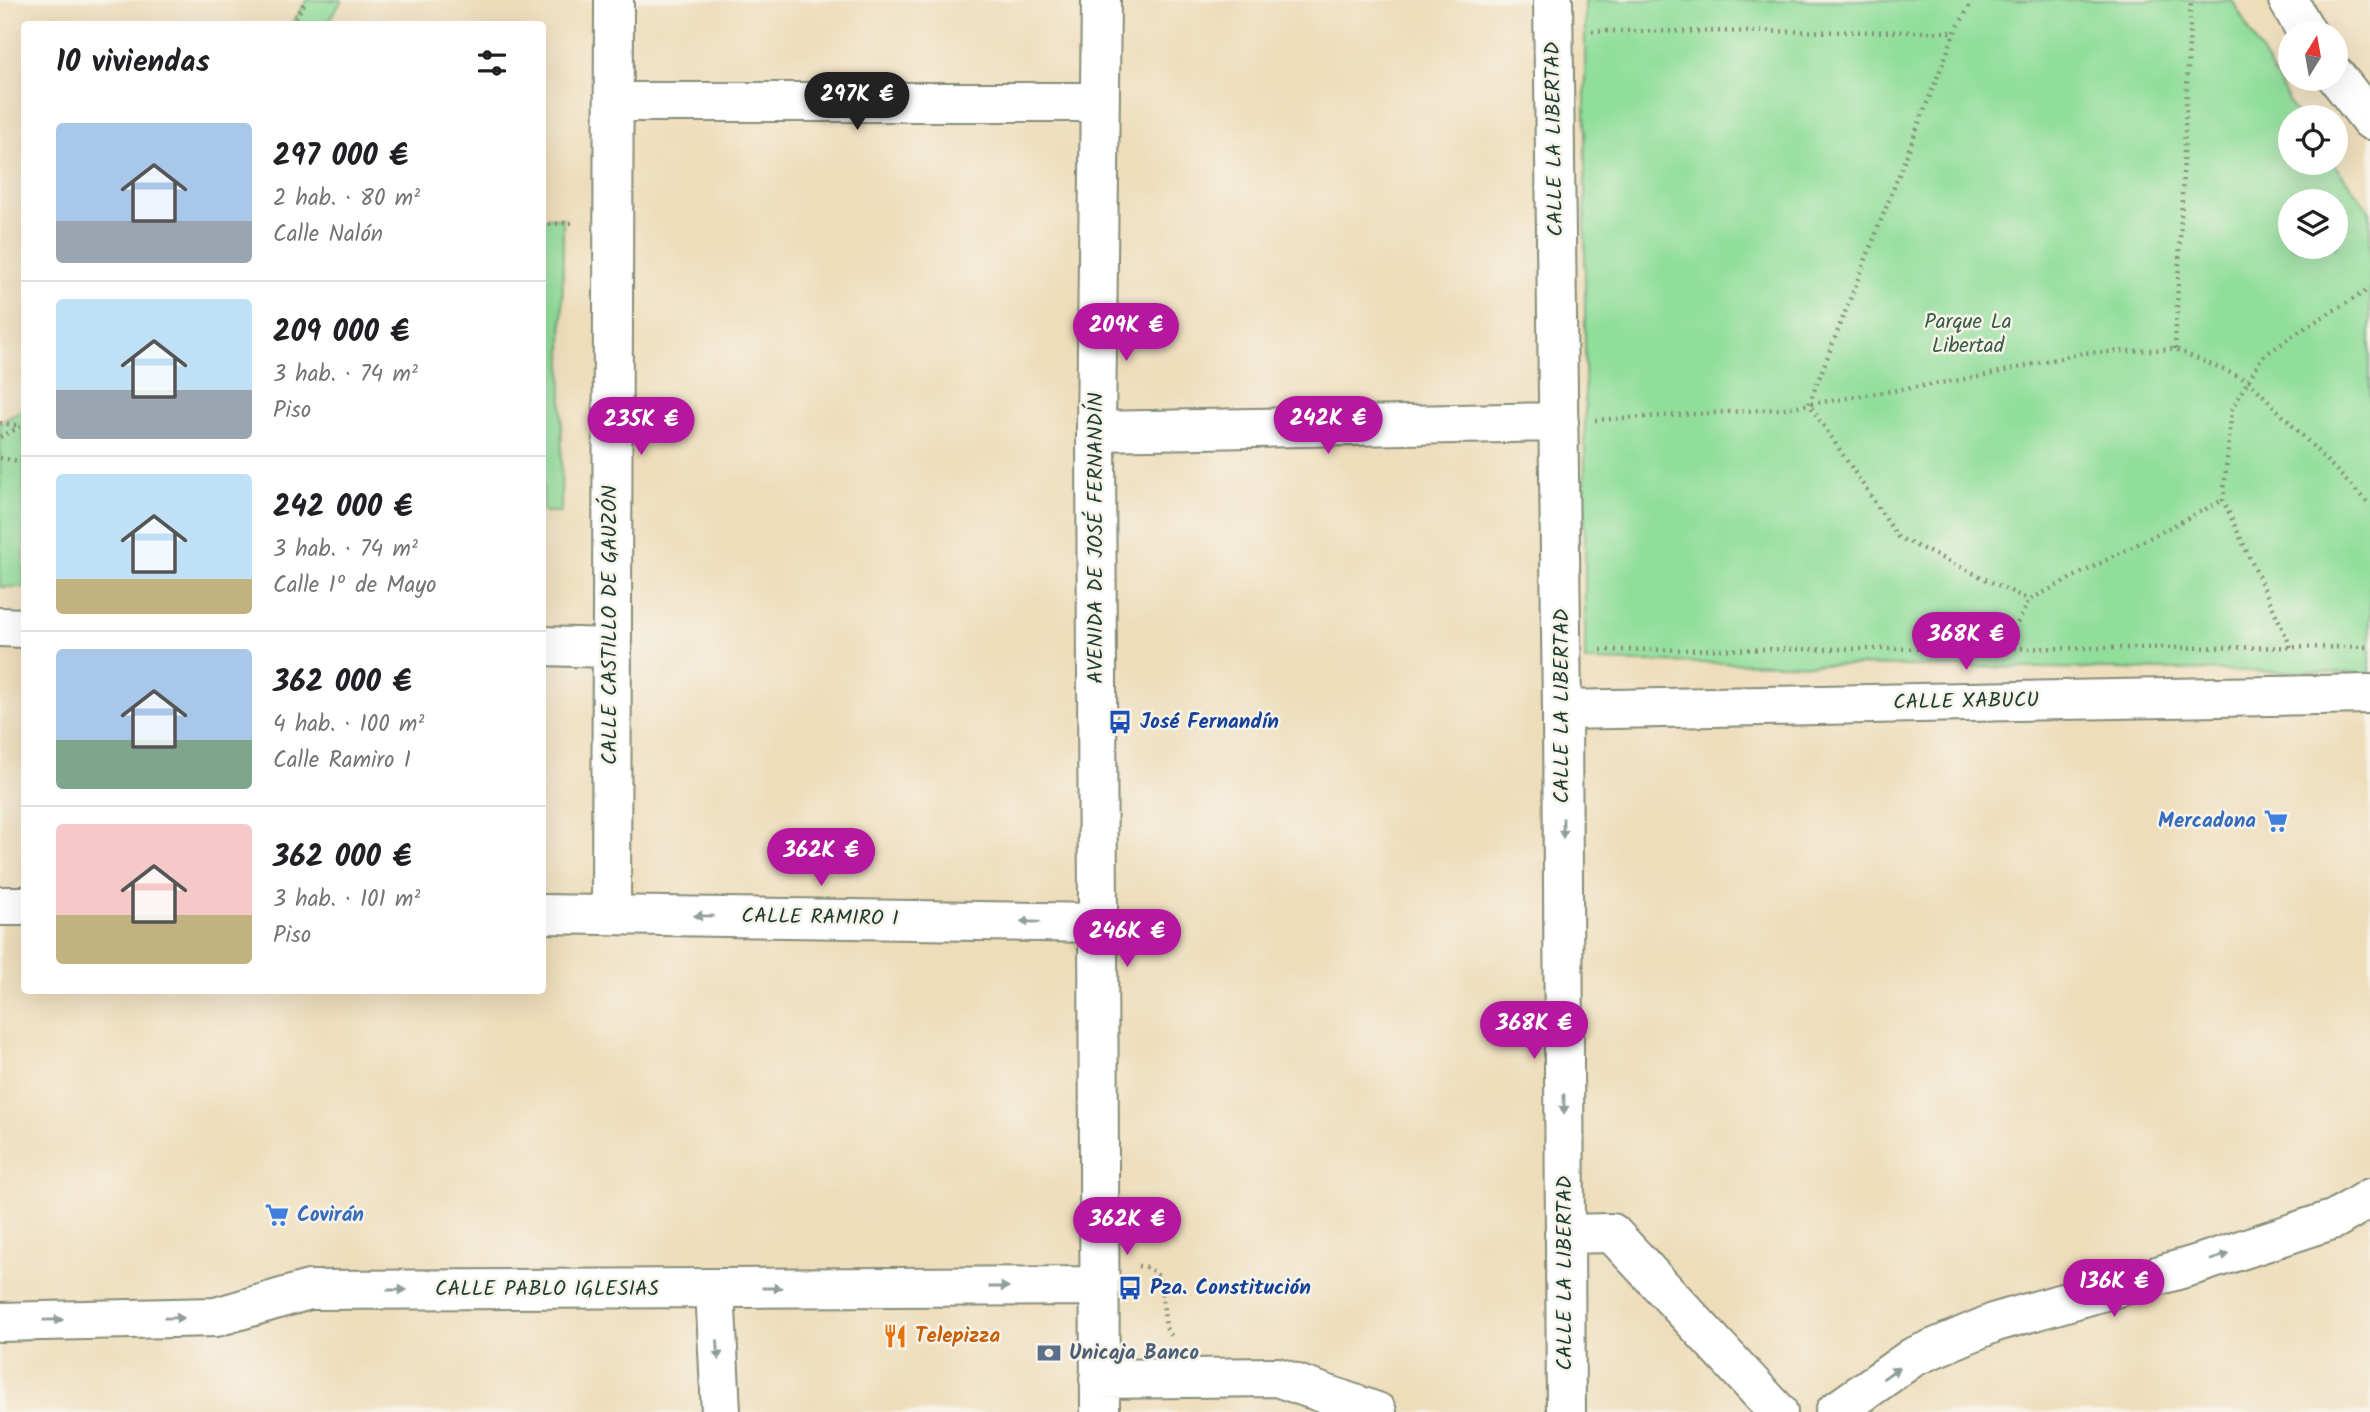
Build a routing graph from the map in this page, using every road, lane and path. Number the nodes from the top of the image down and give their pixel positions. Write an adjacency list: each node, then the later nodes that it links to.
1 (306, 0): 8 (path)
2 (614, 0): 12 (street, CALLE CASTILLO DE GAUZÓN)
3 (1101, 0): 13 (street, AVENIDA DE JOSÉ FERNANDÍN)
4 (1973, 0): 10 (path)
5 (2191, 0): 16 (path)
6 (2288, 0): 9 (street)
7 (1553, 16): 10 (path); 19 (street, CALLE LA LIBERTAD)
8 (294, 21)
9 (2300, 21)
10 (1955, 32): 18 (path)
11 (2348, 91): 14 (street)
12 (615, 102): 13 (street); 35 (street, CALLE CASTILLO DE GAUZÓN)
13 (1098, 102): 23 (street, AVENIDA DE JOSÉ FERNANDÍN)
14 (2370, 120)
15 (2370, 289): 17 (path)
16 (2175, 349): 17 (path); 18 (path)
17 (2249, 381): 27 (path); 28 (path)
18 (1810, 404): 19 (path); 29 (path)
19 (1559, 422): 23 (street); 37 (street, CALLE LA LIBERTAD)
20 (0, 423): 21 (path)
21 (21, 426)
22 (21, 427): 24 (path)
23 (1096, 431): 44 (street, AVENIDA DE JOSÉ FERNANDÍN)
24 (0, 437)
25 (0, 458): 26 (path)
26 (21, 462)
27 (2223, 500): 29 (path); 33 (path)
28 (2370, 505)
29 (2029, 600): 36 (path)
30 (0, 627): 31 (street)
31 (21, 628)
32 (546, 646): 35 (street)
33 (2291, 647): 34 (path); 36 (path)
34 (2370, 647)
35 (609, 648): 43 (street, CALLE CASTILLO DE GAUZÓN)
36 (2005, 649): 37 (path)
37 (1562, 650): 39 (street, CALLE LA LIBERTAD)
38 (2370, 694): 39 (street, CALLE XABUCU)
39 (1563, 710): 47 (street, CALLE LA LIBERTAD, one-way to 47)
40 (0, 906): 41 (street)
41 (21, 906)
42 (546, 914): 43 (street, CALLE RAMIRO I)
43 (611, 915): 44 (street, CALLE RAMIRO I, one-way to 43)
44 (1098, 923): 48 (street, AVENIDA DE JOSÉ FERNANDÍN)
45 (2370, 1198): 46 (street)
46 (2353, 1220): 56 (street, one-way to 46)
47 (1564, 1234): 54 (street, CALLE LA LIBERTAD); 55 (street)
48 (1098, 1286): 49 (street, CALLE PABLO IGLESIAS, one-way to 48); 51 (street, AVENIDA DE JOSÉ FERNANDÍN)
49 (715, 1288): 50 (street, CALLE PABLO IGLESIAS, one-way to 49); 52 (street, one-way to 52)
50 (0, 1321)
51 (1099, 1396): 53 (street)
52 (721, 1412)
53 (1377, 1412)
54 (1566, 1412)
55 (1778, 1412)
56 (1835, 1412)

